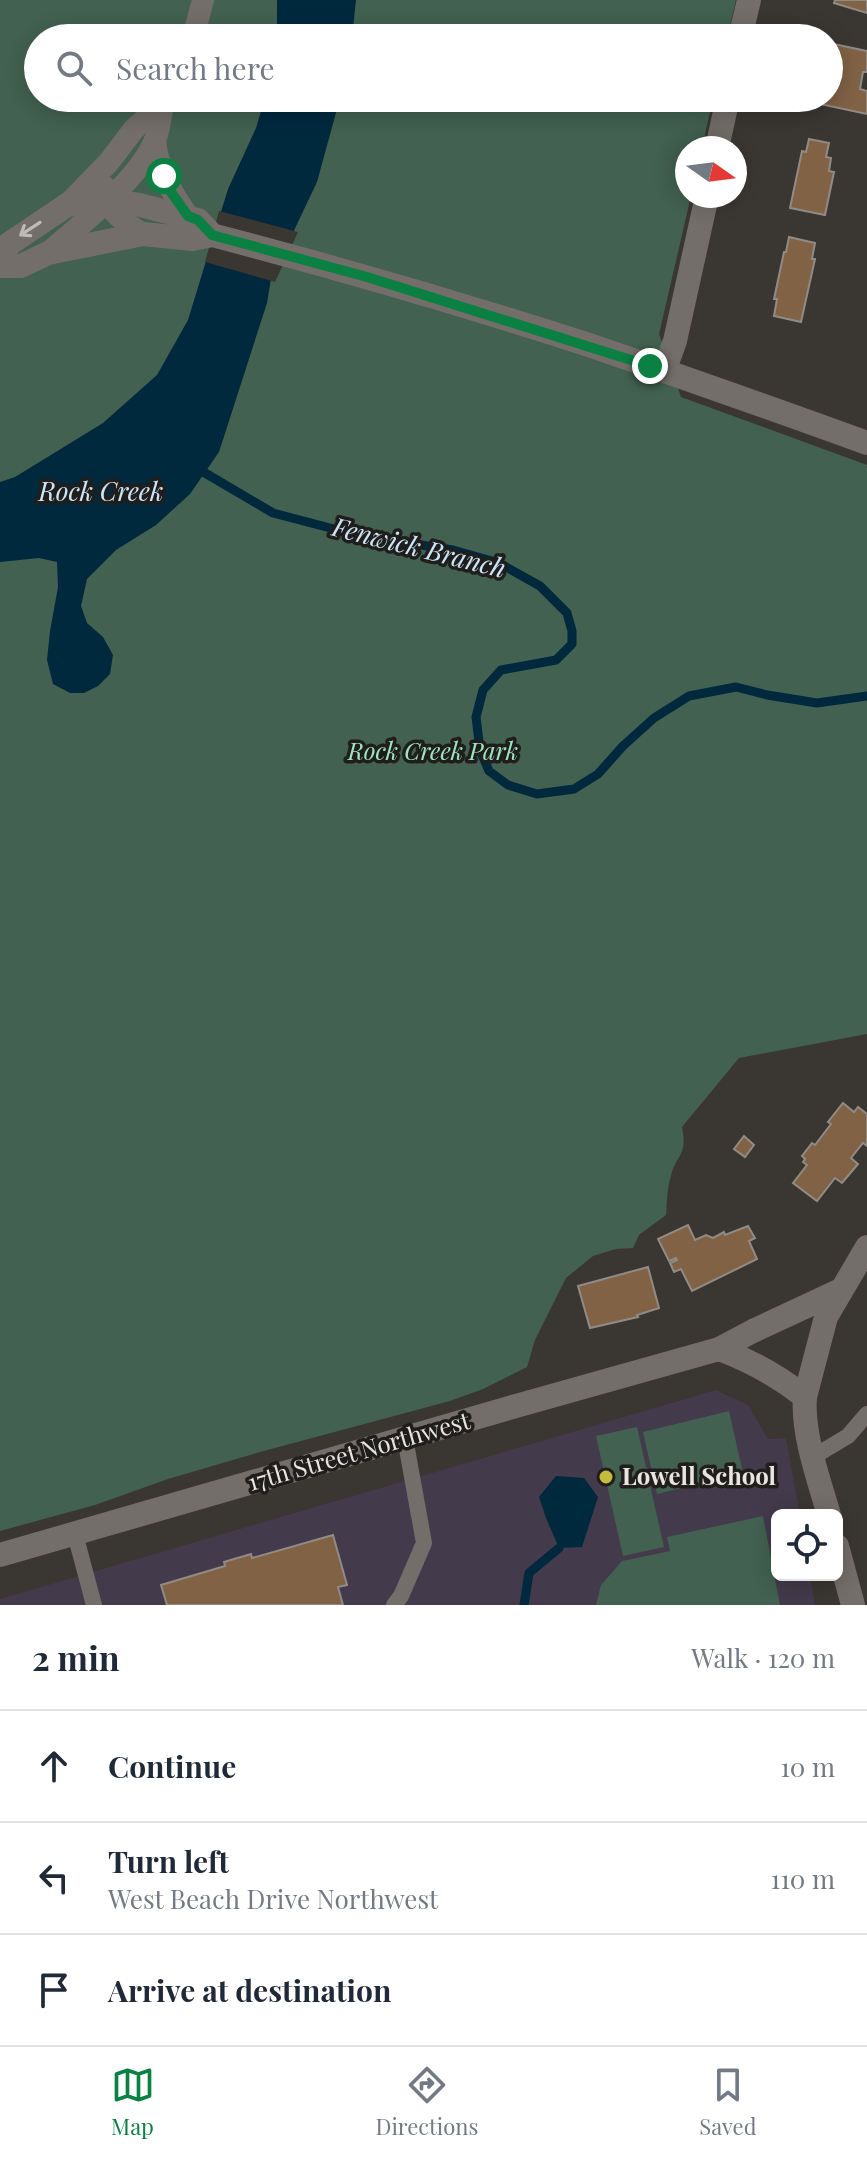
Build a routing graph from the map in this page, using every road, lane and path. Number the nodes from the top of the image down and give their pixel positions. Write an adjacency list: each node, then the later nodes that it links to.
1 (203, 0): 3 (street)
2 (749, 0): 4 (street)
3 (197, 24)
4 (743, 24)
5 (152, 112): 10 (street)
6 (162, 112): 9 (street)
7 (725, 112): 8 (street)
8 (720, 136)
9 (155, 140): 11 (street); 14 (street)
10 (109, 162): 11 (street); 12 (street)
11 (107, 200): 12 (street); 14 (street); 15 (street); 17 (street)
12 (67, 205): 18 (street, one-way to 18)
13 (704, 208): 20 (street)
14 (188, 216): 16 (street)
15 (143, 234): 16 (street); 17 (street)
16 (212, 235): 20 (street)
17 (48, 253): 19 (street)
18 (0, 260)
19 (0, 266)
20 (664, 371): 21 (street)
21 (867, 443)
22 (867, 1247): 23 (street)
23 (841, 1290): 24 (street, 17th Street Northwest); 25 (street)
24 (719, 1349): 25 (street); 27 (street, 17th Street Northwest)
25 (805, 1397): 28 (street)
26 (867, 1414): 28 (lane)
27 (405, 1438): 30 (street, 17th Street Northwest); 34 (lane)
28 (813, 1457): 29 (street)
29 (827, 1509)
30 (75, 1534): 31 (street, 17th Street Northwest); 33 (lane)
31 (0, 1555)
32 (843, 1568): 35 (street)
33 (94, 1605)
34 (394, 1605)
35 (853, 1605)

